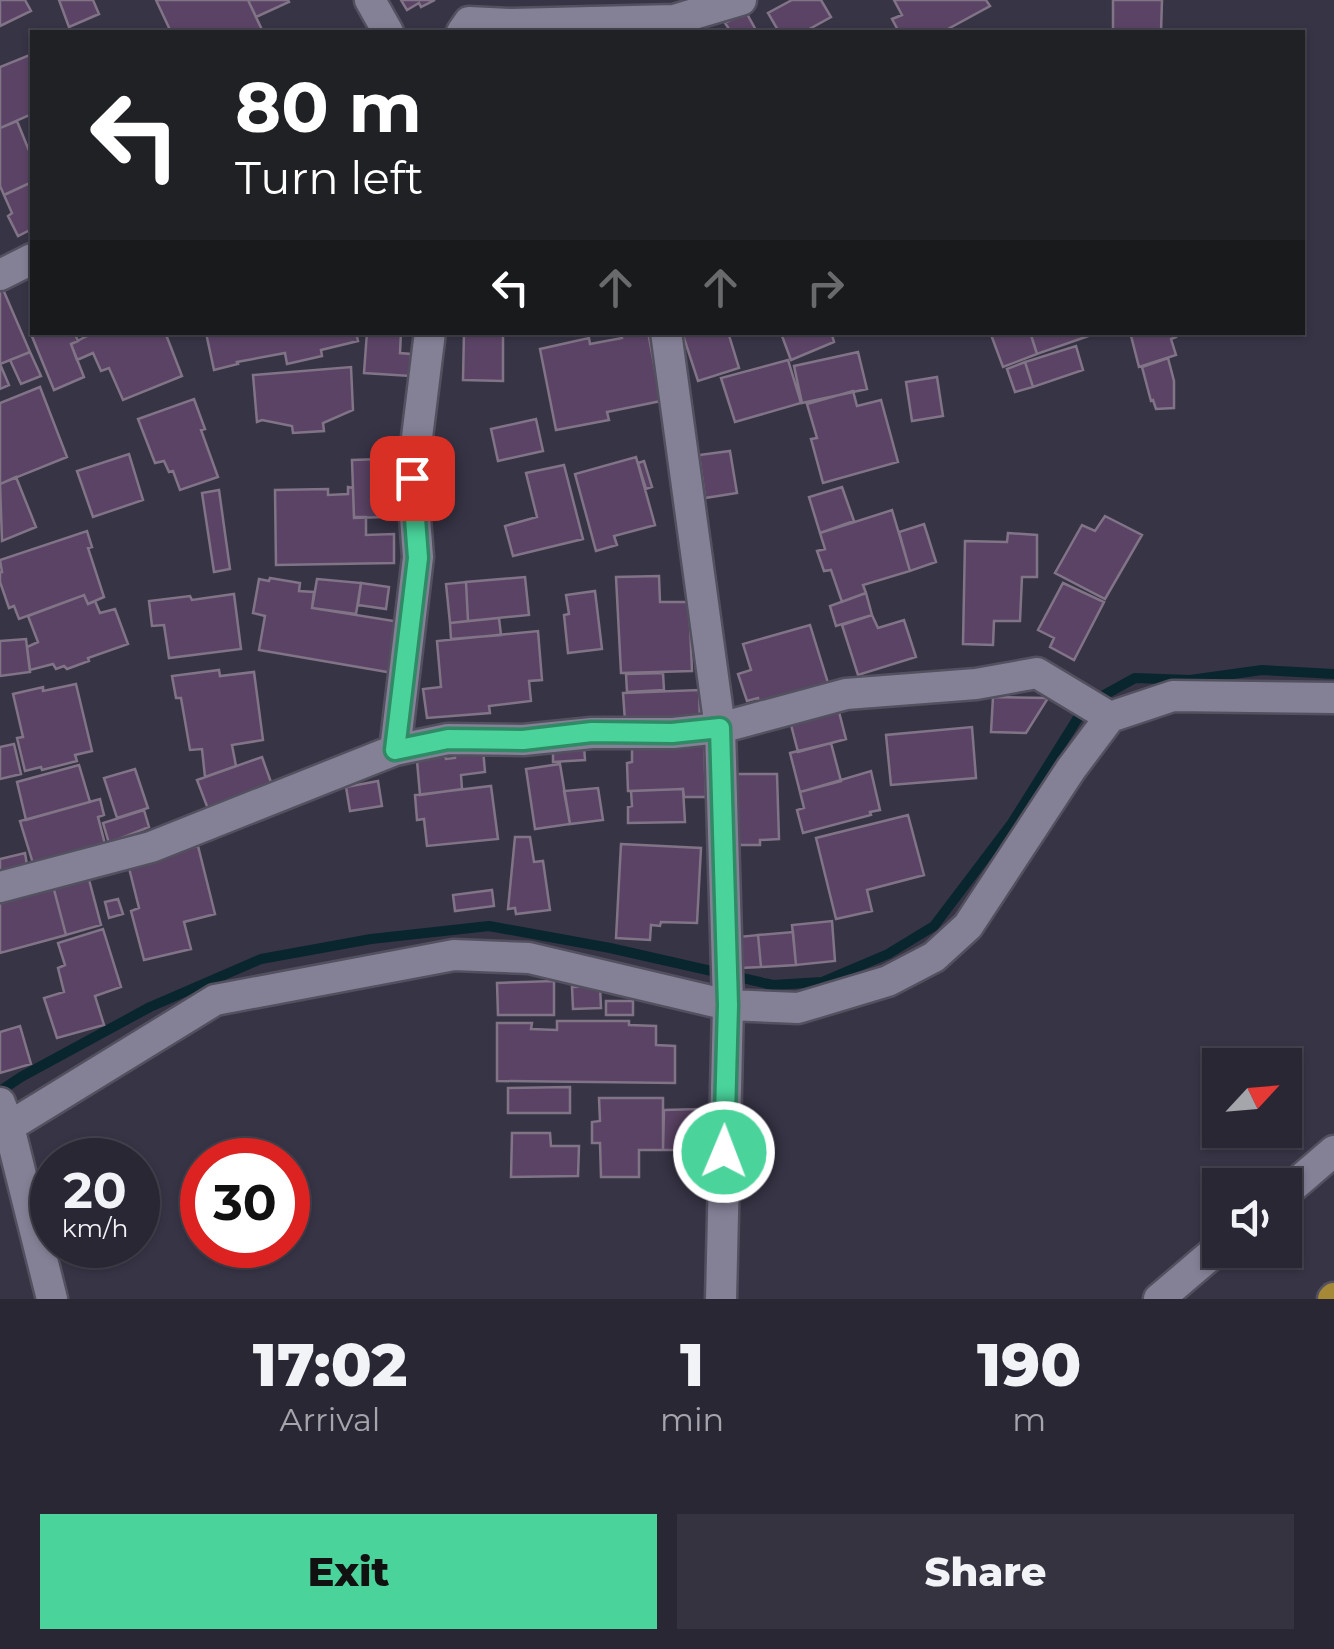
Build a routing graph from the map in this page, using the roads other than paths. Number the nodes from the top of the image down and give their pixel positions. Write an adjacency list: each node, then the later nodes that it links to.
1 (370, 0): 4 (street)
2 (740, 0): 3 (street)
3 (540, 18): 5 (street)
4 (387, 30)
5 (463, 30)
6 (30, 260): 7 (street)
7 (0, 275)
8 (430, 335): 13 (street)
9 (666, 335): 12 (street)
10 (1334, 698): 11 (street)
11 (1110, 717): 12 (street); 15 (street)
12 (720, 728): 13 (street); 15 (street)
13 (395, 750): 14 (street)
14 (0, 887)
15 (728, 1005): 16 (street); 21 (street)
16 (3, 1121): 20 (street)
17 (1334, 1152): 18 (street)
18 (1302, 1179)
19 (1202, 1263): 22 (street)
20 (52, 1299)
21 (721, 1299)
22 (1159, 1299)

